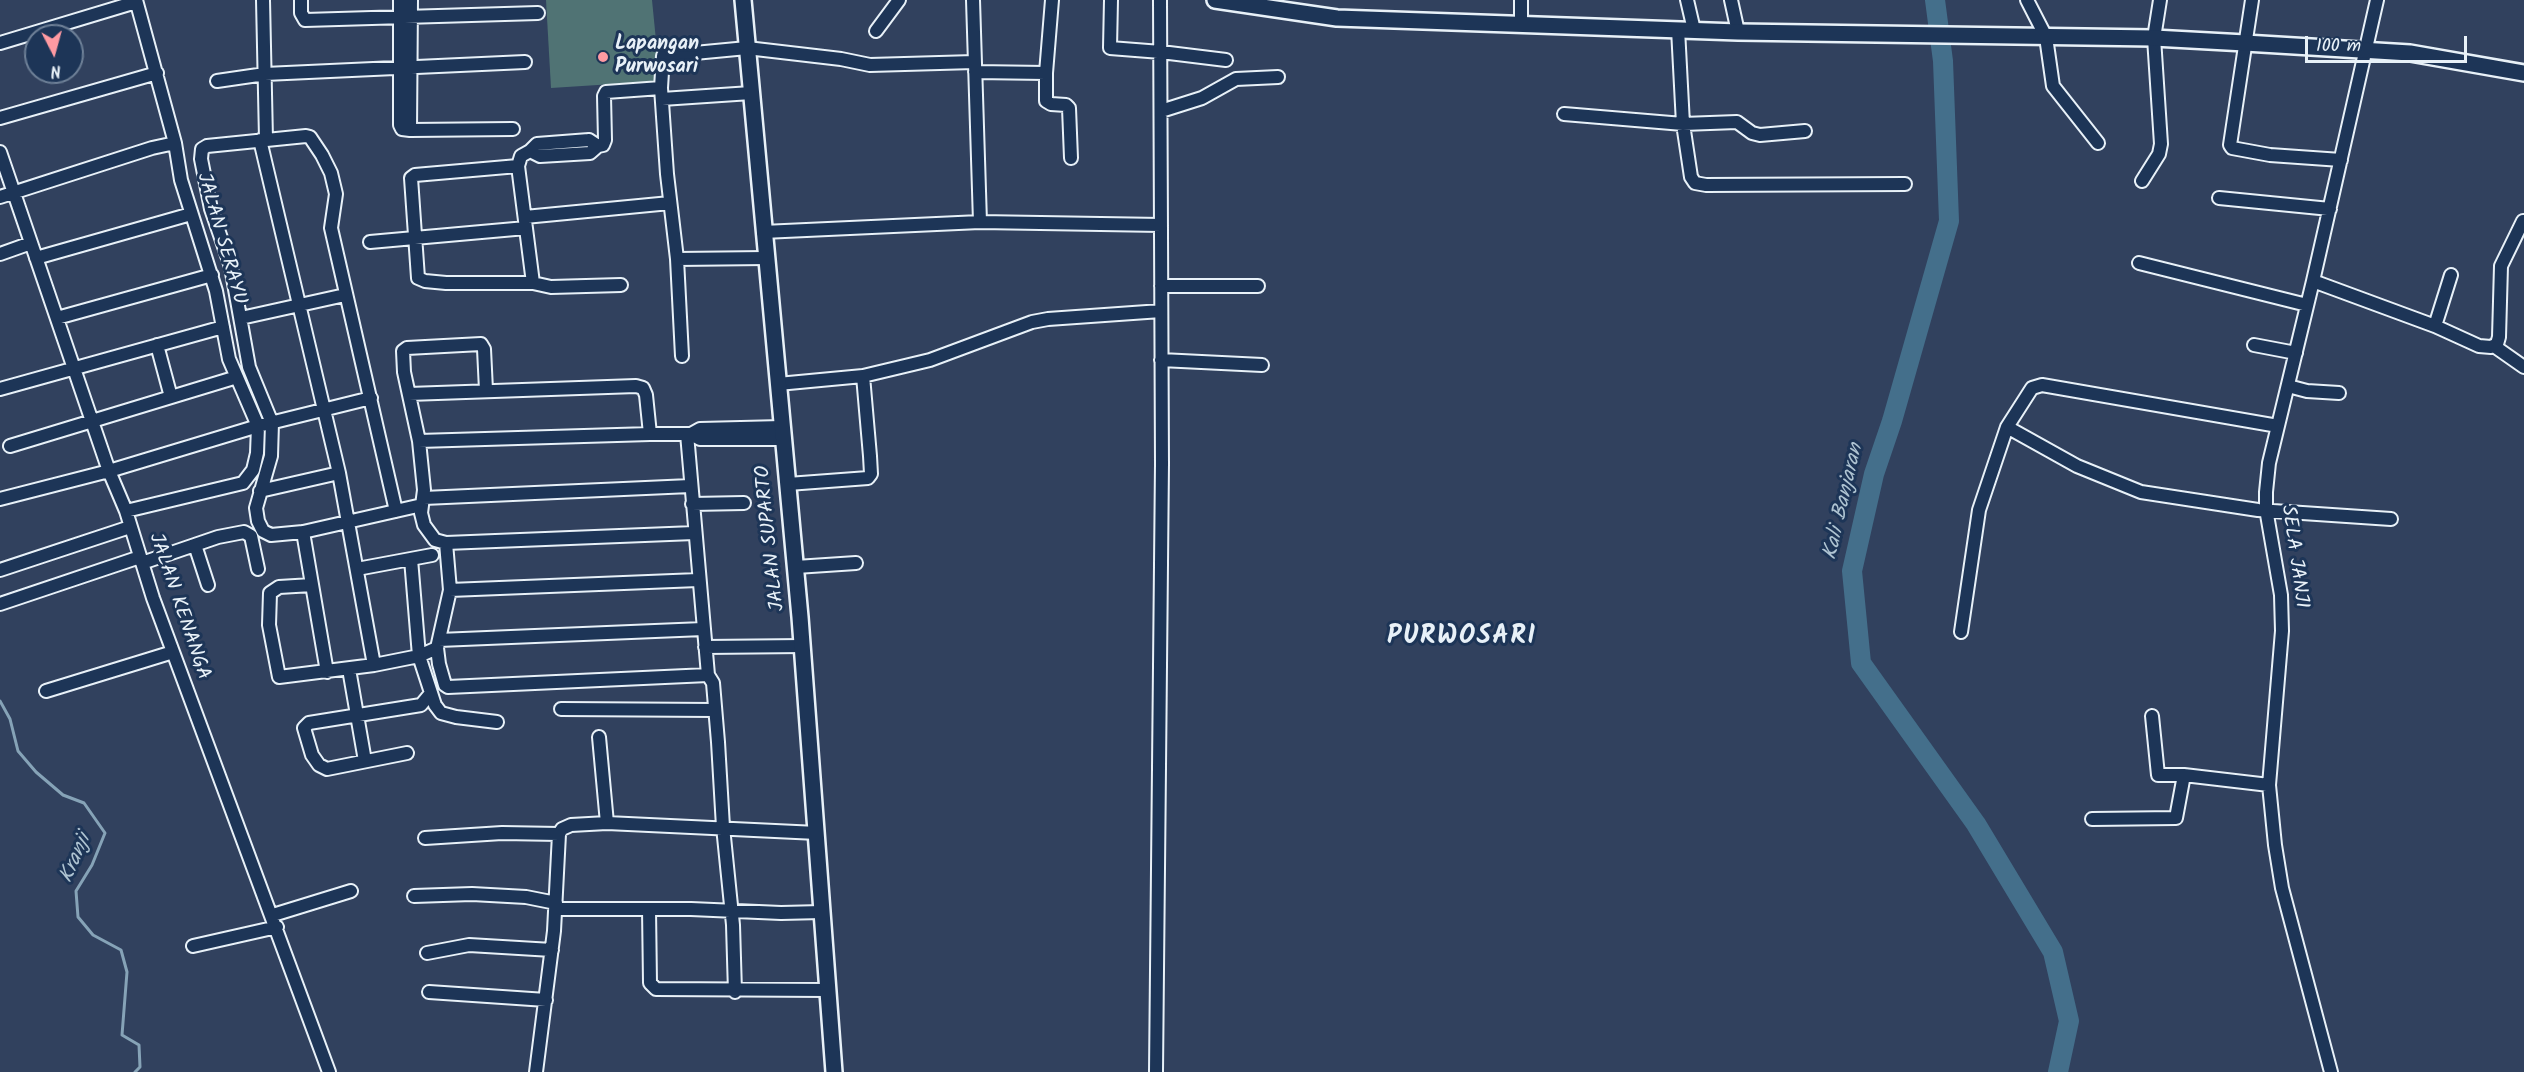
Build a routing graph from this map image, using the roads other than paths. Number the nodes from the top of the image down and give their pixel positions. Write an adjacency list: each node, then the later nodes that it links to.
1 (263, 0): 41 (street)
2 (301, 0): 21 (street)
3 (400, 0): 21 (street)
4 (411, 0): 21 (street)
5 (743, 0): 31 (street, JALAN SUPARTO)
6 (899, 0): 25 (street)
7 (973, 0): 37 (street)
8 (1052, 0): 39 (street)
9 (1111, 0): 33 (street)
10 (1160, 0): 33 (street)
11 (1215, 0): 22 (street)
12 (1521, 0): 22 (street)
13 (1687, 0): 24 (street)
14 (1731, 0): 26 (street)
15 (2027, 0): 27 (street)
16 (2160, 0): 28 (street)
17 (2252, 0): 30 (street)
18 (2377, 0): 32 (street, SELA JANJI)
19 (136, 1): 29 (street); 38 (street, JALAN SERAYU)
20 (538, 13): 21 (street)
21 (406, 17): 36 (street)
22 (1521, 24): 23 (street)
23 (1678, 29): 24 (street); 49 (street)
24 (1694, 30): 26 (street)
25 (876, 31)
26 (1738, 32): 27 (street)
27 (2046, 37): 28 (street); 54 (street)
28 (2154, 38): 30 (street); 59 (street)
29 (0, 42)
30 (2245, 43): 32 (street); 57 (street)
31 (747, 48): 37 (street); 44 (street, JALAN SUPARTO); 45 (street)
32 (2365, 51): 40 (street); 57 (street, SELA JANJI)
33 (1161, 52): 34 (street); 46 (street)
34 (1226, 60)
35 (525, 62): 36 (street)
36 (406, 67): 41 (street); 50 (street)
37 (975, 67): 39 (street); 68 (street)
38 (157, 73): 48 (street); 53 (street, JALAN SERAYU)
39 (1046, 73): 56 (street)
40 (2524, 73)
41 (265, 74): 43 (street); 52 (street)
42 (1278, 77): 46 (street)
43 (217, 81)
44 (751, 93): 45 (street); 71 (street, JALAN SUPARTO)
45 (662, 94): 58 (street); 64 (street)
46 (1161, 111): 70 (street)
47 (1564, 114): 49 (street)
48 (0, 118)
49 (1683, 124): 51 (street); 60 (street)
50 (513, 129)
51 (1805, 131)
52 (263, 140): 87 (street); 88 (street); 92 (street)
53 (176, 142): 61 (street); 66 (street, JALAN SERAYU)
54 (2098, 144)
55 (0, 152): 61 (street, JALAN KENANGA)
56 (1071, 158)
57 (2341, 160): 65 (street, SELA JANJI)
58 (518, 166): 69 (street); 72 (street)
59 (2142, 181)
60 (1905, 184)
61 (14, 192): 62 (street); 74 (street, JALAN KENANGA)
62 (0, 197)
63 (2219, 198): 65 (street)
64 (670, 203): 69 (street); 78 (street)
65 (2330, 209): 82 (street, SELA JANJI)
66 (191, 214): 76 (street); 80 (street, JALAN SERAYU)
67 (2523, 221): 97 (street)
68 (980, 222): 70 (street); 71 (street)
69 (526, 223): 72 (street); 83 (street)
70 (1161, 225): 85 (street)
71 (763, 232): 77 (street, JALAN SUPARTO)
72 (415, 237): 73 (street); 83 (street)
73 (370, 242)
74 (31, 243): 75 (street); 76 (street, JALAN KENANGA)
75 (0, 254)
76 (36, 258): 91 (street, JALAN KENANGA)
77 (766, 258): 78 (street); 106 (street, JALAN SUPARTO)
78 (676, 259): 99 (street)
79 (2139, 263): 89 (street)
80 (212, 275): 91 (street); 94 (street, JALAN SERAYU)
81 (2451, 275): 93 (street)
82 (2313, 281): 89 (street, SELA JANJI); 93 (street)
83 (533, 283): 84 (street)
84 (621, 285)
85 (1161, 286): 86 (street); 90 (street)
86 (1258, 286)
87 (345, 295): 88 (street); 113 (street)
88 (300, 305): 92 (street); 114 (street)
89 (2307, 305): 98 (street, SELA JANJI)
90 (1161, 311): 100 (street); 104 (street)
91 (57, 318): 102 (street, JALAN KENANGA)
92 (241, 318): 116 (street)
93 (2434, 326): 97 (street)
94 (223, 327): 95 (street); 105 (street, JALAN SERAYU)
95 (157, 345): 102 (street); 112 (street)
96 (2254, 345): 98 (street)
97 (2494, 346): 103 (street)
98 (2296, 353): 107 (street, SELA JANJI)
99 (682, 356)
100 (1161, 360): 101 (street); 203 (street)
101 (1262, 365)
102 (74, 367): 108 (street); 115 (street, JALAN KENANGA)
103 (2524, 367)
104 (863, 376): 106 (street); 127 (street)
105 (237, 377): 112 (street); 117 (street, JALAN SERAYU)
106 (778, 384): 120 (street, JALAN SUPARTO)
107 (2288, 386): 110 (street); 118 (street, SELA JANJI)
108 (0, 389)
109 (486, 390): 111 (street); 111 (street); 121 (street)
110 (2339, 393)
111 (409, 394): 123 (street)
112 (171, 397): 115 (street)
113 (371, 398): 114 (street); 136 (street)
114 (325, 409): 116 (street); 126 (street)
115 (93, 419): 124 (street); 125 (street, JALAN KENANGA)
116 (272, 423): 117 (street); 129 (street)
117 (258, 426): 125 (street); 135 (street, JALAN SERAYU)
118 (2278, 426): 119 (street); 134 (street, SELA JANJI)
119 (2007, 427): 134 (street); 158 (street)
120 (783, 433): 122 (street); 127 (street, JALAN SUPARTO)
121 (650, 434): 122 (street); 123 (street)
122 (689, 434): 128 (street)
123 (419, 441): 131 (street)
124 (10, 446)
125 (109, 471): 130 (street); 135 (street, JALAN KENANGA)
126 (339, 473): 129 (street); 138 (street)
127 (788, 484): 148 (street, JALAN SUPARTO)
128 (690, 486): 131 (street); 133 (street)
129 (260, 491): 140 (street)
130 (0, 499)
131 (423, 501): 136 (street); 142 (street)
132 (744, 502): 133 (street)
133 (692, 504): 141 (street)
134 (2266, 509): 137 (street); 179 (street, SELA JANJI)
135 (126, 511): 139 (street, JALAN KENANGA)
136 (396, 511): 138 (street)
137 (2391, 519)
138 (349, 522): 140 (street); 150 (street)
139 (130, 527): 146 (street, JALAN KENANGA); 151 (street)
140 (303, 532): 154 (street)
141 (694, 533): 142 (street); 152 (street)
142 (446, 543): 155 (street)
143 (195, 545): 146 (street); 149 (street); 153 (street)
144 (432, 555): 145 (street)
145 (411, 559): 150 (street); 163 (street)
146 (141, 560): 156 (street); 162 (street, JALAN KENANGA)
147 (856, 563): 148 (street)
148 (795, 567): 160 (street, JALAN SUPARTO)
149 (258, 569)
150 (357, 569): 164 (street)
151 (0, 570)
152 (698, 580): 155 (street); 157 (street)
153 (208, 585)
154 (312, 585): 166 (street); 166 (street)
155 (450, 590): 159 (street)
156 (0, 604)
157 (703, 629): 159 (street); 161 (street)
158 (1960, 632)
159 (438, 644): 163 (street); 167 (street)
160 (803, 646): 161 (street); 183 (street, JALAN SUPARTO)
161 (705, 647): 167 (street)
162 (173, 652): 168 (street); 192 (street, JALAN KENANGA)
163 (419, 656): 164 (street); 169 (street)
164 (374, 665): 165 (street)
165 (349, 669): 166 (street); 172 (street)
166 (327, 672)
167 (708, 675): 171 (street)
168 (46, 691)
169 (431, 693): 172 (street); 174 (street)
170 (561, 709): 171 (street)
171 (715, 710): 182 (street)
172 (356, 716): 177 (street); 177 (street)
173 (2152, 716): 178 (street)
174 (497, 722)
175 (599, 737): 181 (street)
176 (407, 753): 177 (street)
177 (364, 761)
178 (2184, 775): 179 (street); 180 (street)
179 (2269, 785): 204 (street, SELA JANJI)
180 (2092, 819)
181 (607, 823): 182 (street); 184 (street)
182 (723, 827): 183 (street); 190 (street)
183 (816, 833): 191 (street, JALAN SUPARTO)
184 (560, 834): 185 (street); 188 (street)
185 (425, 838)
186 (351, 891): 192 (street)
187 (414, 896): 188 (street)
188 (556, 906): 189 (street); 194 (street)
189 (649, 909): 190 (street); 198 (street)
190 (731, 911): 191 (street); 198 (street)
191 (822, 912): 196 (street, JALAN SUPARTO)
192 (275, 921): 193 (street); 200 (street, JALAN KENANGA)
193 (192, 946)
194 (552, 950): 195 (street); 199 (street)
195 (427, 953)
196 (828, 990): 198 (street); 202 (street, JALAN SUPARTO)
197 (429, 992): 199 (street)
198 (735, 992)
199 (546, 1000): 201 (street)
200 (329, 1072)
201 (536, 1072)
202 (834, 1072)
203 (1156, 1072)
204 (2331, 1072)

